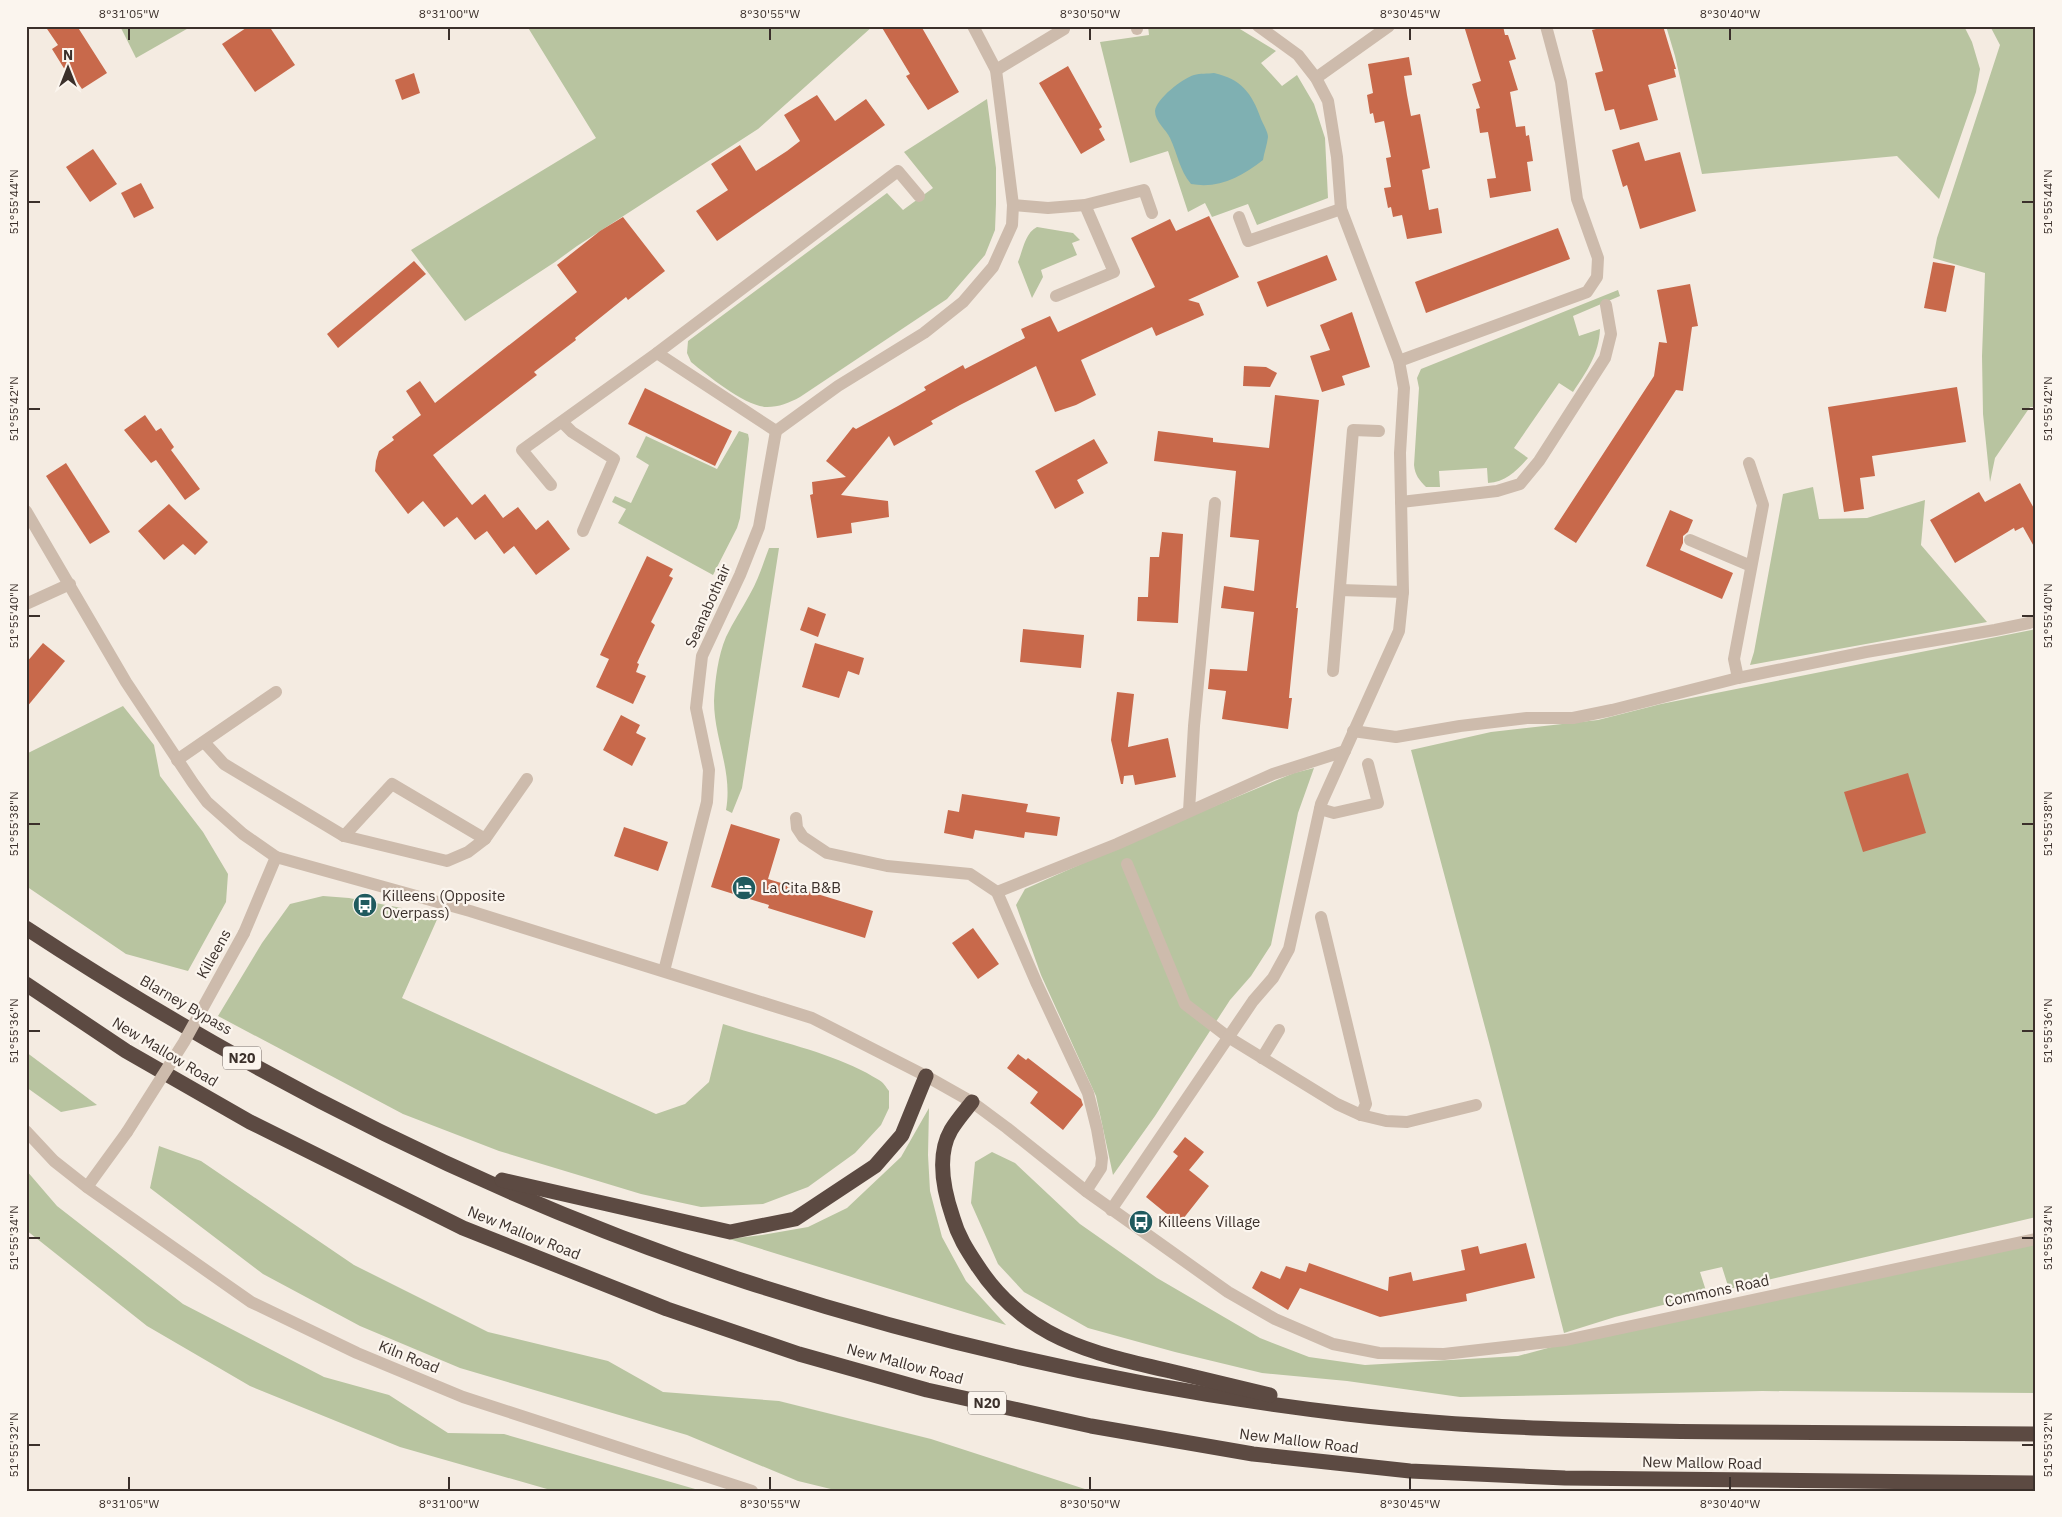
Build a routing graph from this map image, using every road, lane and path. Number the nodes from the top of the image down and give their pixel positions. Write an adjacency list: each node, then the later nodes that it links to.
1 (973, 26): 6 (street)
2 (1258, 26): 7 (street)
3 (1389, 26): 7 (street)
4 (1546, 26): 17 (street)
5 (1064, 29): 6 (street)
6 (996, 70): 9 (street)
7 (1316, 78): 11 (street)
8 (919, 196): 16 (street)
9 (1014, 205): 10 (street); 19 (street)
10 (1085, 205): 12 (street); 14 (street)
11 (1341, 209): 13 (street); 17 (street)
12 (1152, 213)
13 (1239, 217)
14 (1056, 296)
15 (1606, 305): 23 (street)
16 (657, 354): 18 (street); 19 (street)
17 (1399, 361): 23 (street)
18 (562, 422): 22 (street); 26 (street)
19 (776, 431): 53 (street, Seanabothair)
20 (1379, 431): 30 (street)
21 (1749, 463): 28 (street)
22 (551, 485)
23 (1401, 502): 31 (street)
24 (1216, 503): 44 (street)
25 (26, 511): 29 (street, Commons Road)
26 (582, 531)
27 (1690, 540): 28 (street)
28 (1751, 566): 35 (street)
29 (70, 584): 32 (street); 40 (street, Commons Road)
30 (1340, 590): 31 (street); 34 (street)
31 (1403, 592): 37 (street)
32 (26, 604)
33 (2036, 620): 35 (street)
34 (1333, 671)
35 (1738, 678): 37 (street)
36 (276, 692): 38 (street)
37 (1353, 730): 39 (street)
38 (204, 742): 40 (street); 46 (street)
39 (1345, 751): 43 (street); 44 (street)
40 (176, 760): 48 (street, Commons Road)
41 (1368, 764): 43 (street)
42 (526, 779): 47 (street)
43 (1320, 809): 56 (street)
44 (1189, 811): 50 (street)
45 (796, 818): 50 (street)
46 (344, 836): 47 (street); 47 (street)
47 (486, 839)
48 (276, 857): 53 (street, Commons Road); 64 (street, Killeens, bridge)
49 (1127, 864): 56 (street)
50 (997, 892): 65 (street)
51 (1321, 917): 61 (street)
52 (26, 928): 63 (highway, Blarney Bypass / N20)
53 (664, 971): 58 (street, Commons Road)
54 (26, 984): 70 (highway, New Mallow Road / N20)
55 (1279, 1030): 57 (street)
56 (1228, 1038): 57 (street); 66 (street)
57 (1262, 1058): 61 (street)
58 (926, 1076): 59 (street, Commons Road); 63 (highway, N20)
59 (972, 1102): 65 (street, Commons Road); 68 (highway, N20)
60 (1476, 1105): 61 (street)
61 (1361, 1115)
62 (26, 1131): 64 (street, Kiln Road)
63 (466, 1172): 68 (highway, New Mallow Road / N20)
64 (87, 1187): 71 (street, Kiln Road)
65 (1086, 1191): 66 (street, Commons Road)
66 (1111, 1210): 67 (street, Commons Road)
67 (2036, 1239)
68 (1348, 1414): 69 (highway, New Mallow Road / N20)
69 (2036, 1434)
70 (2036, 1483)
71 (752, 1491)

